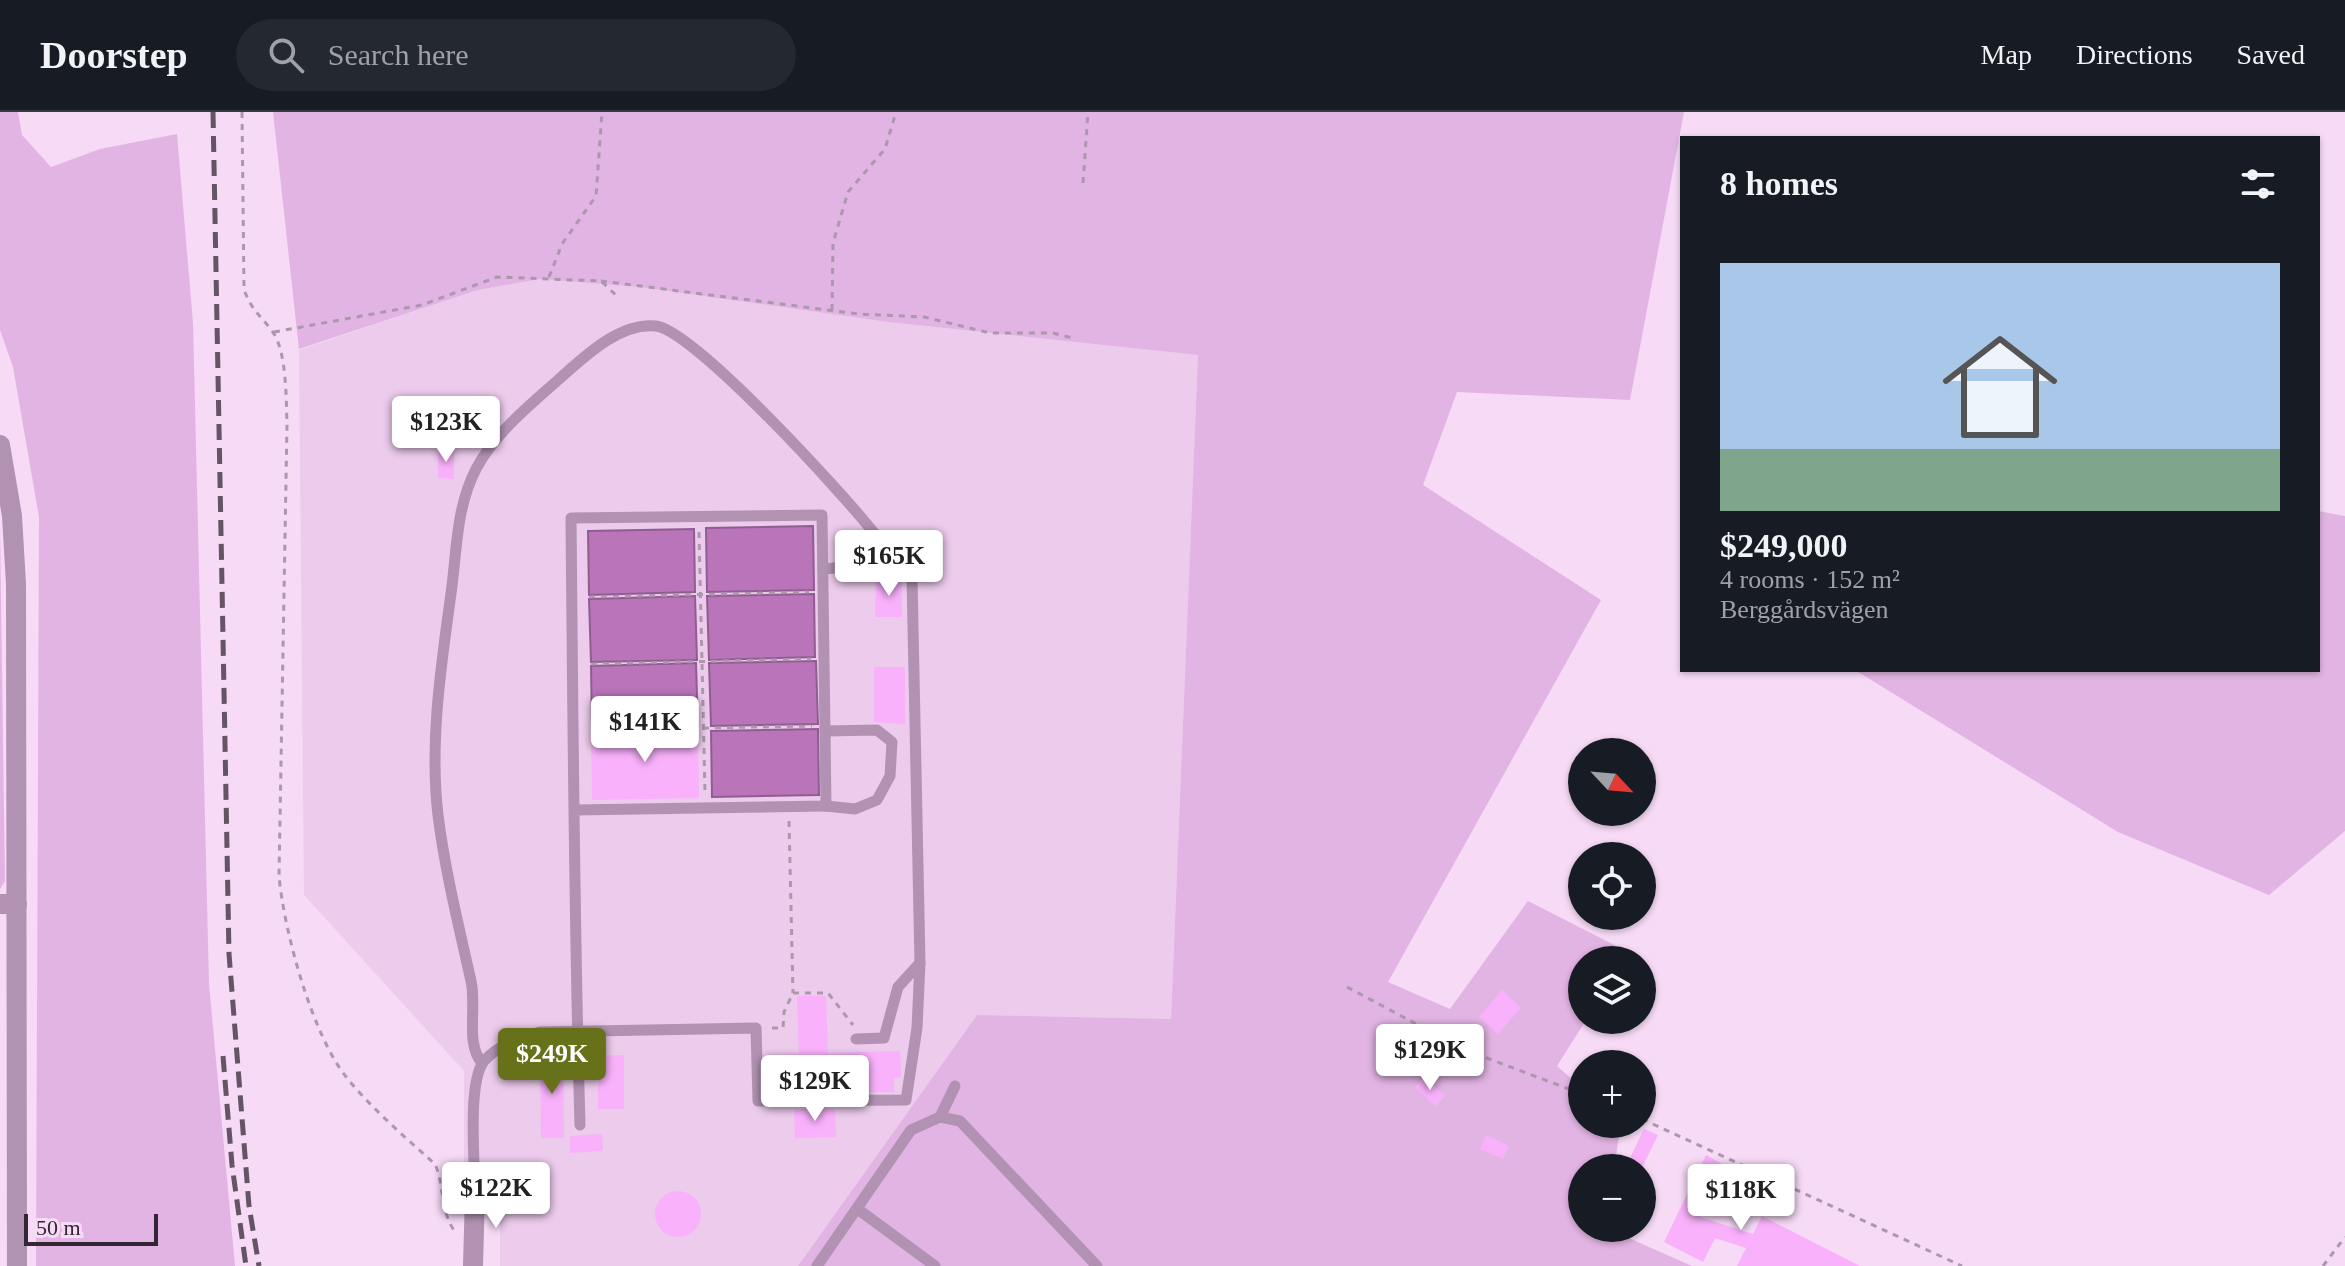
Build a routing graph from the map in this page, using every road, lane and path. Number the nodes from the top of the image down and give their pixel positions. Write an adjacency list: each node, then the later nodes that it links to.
1 (242, 112): 10 (path)
2 (602, 112): 6 (path)
3 (896, 112): 9 (path)
4 (1088, 112): 5 (path)
5 (1083, 183)
6 (549, 277): 7 (path); 10 (path)
7 (601, 281): 8 (path); 9 (path)
8 (619, 298)
9 (832, 310): 11 (path)
10 (274, 332): 44 (path)
11 (1076, 339)
12 (0, 445): 28 (street)
13 (698, 516): 15 (lane); 17 (path); 27 (lane)
14 (874, 533): 15 (lane); 29 (lane); 35 (lane)
15 (823, 569): 23 (lane)
16 (814, 592): 17 (path)
17 (700, 595): 18 (path); 20 (path)
18 (589, 597)
19 (816, 659): 20 (path)
20 (702, 661): 21 (path); 22 (path)
21 (591, 664)
22 (703, 728): 23 (path); 26 (path)
23 (821, 729): 24 (lane); 24 (lane)
24 (826, 806): 25 (lane)
25 (789, 807): 26 (lane); 31 (path)
26 (705, 808): 27 (lane)
27 (574, 810): 33 (lane)
28 (8, 904): 45 (street)
29 (920, 963): 32 (lane); 34 (lane)
30 (1347, 987): 37 (path)
31 (793, 993): 32 (path); 34 (path)
32 (756, 1028): 33 (lane)
33 (577, 1031): 35 (lane); 39 (lane)
34 (856, 1039)
35 (482, 1063): 41 (lane)
36 (955, 1086): 38 (lane)
37 (1568, 1089)
38 (940, 1117): 42 (lane); 48 (lane)
39 (580, 1125)
40 (1656, 1125): 49 (path)
41 (475, 1194): 44 (street)
42 (859, 1210): 46 (lane); 47 (lane)
43 (2345, 1237): 50 (path)
44 (473, 1262)
45 (17, 1266)
46 (817, 1266)
47 (935, 1266)
48 (1097, 1266)
49 (1962, 1266)
50 (2323, 1266)

